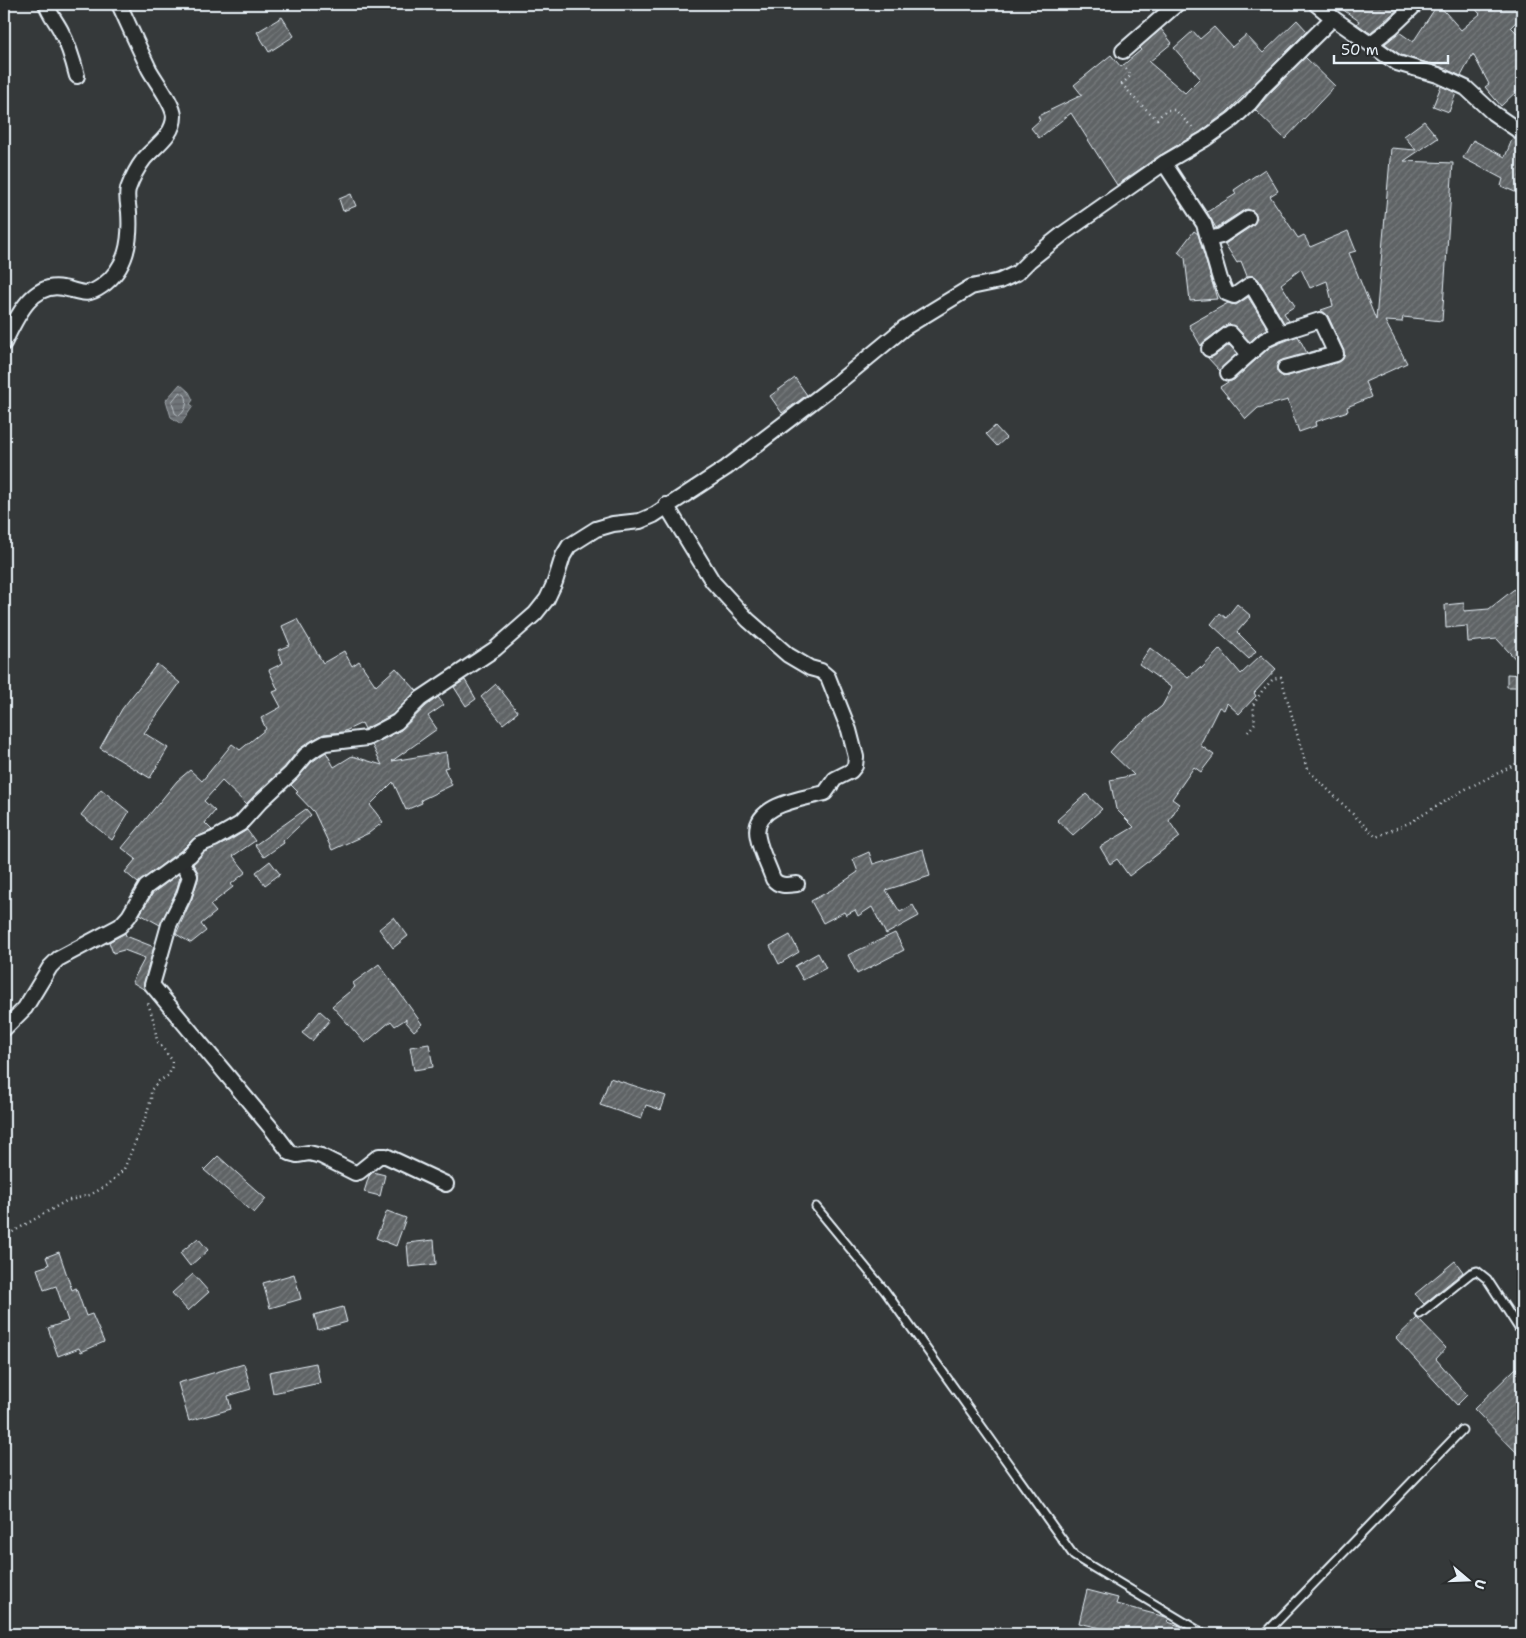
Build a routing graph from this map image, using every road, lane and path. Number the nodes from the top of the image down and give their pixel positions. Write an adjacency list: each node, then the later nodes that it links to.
1 (46, 4): 9 (street)
2 (119, 4): 16 (street)
3 (1177, 4): 8 (street)
4 (1316, 4): 6 (street)
5 (1414, 6): 7 (street)
6 (1333, 18): 7 (street); 11 (street)
7 (1371, 44): 10 (street)
8 (1123, 51): 11 (path)
9 (78, 76)
10 (1522, 133)
11 (1205, 139): 12 (street)
12 (1164, 163): 14 (street); 21 (street)
13 (1248, 218): 14 (street)
14 (1209, 239): 15 (street)
15 (1280, 333): 18 (street); 19 (street)
16 (4, 343)
17 (1209, 349): 18 (street)
18 (1249, 354): 20 (street)
19 (1285, 368)
20 (1228, 373)
21 (666, 506): 24 (street); 25 (street)
22 (1248, 732): 23 (path)
23 (1522, 761)
24 (181, 862): 26 (street); 27 (street)
25 (797, 884)
26 (156, 988): 28 (street); 30 (path)
27 (4, 1029)
28 (446, 1184)
29 (816, 1207): 34 (lane)
30 (4, 1236)
31 (1420, 1314): 32 (lane)
32 (1522, 1333)
33 (1462, 1430): 35 (lane)
34 (1204, 1634)
35 (1265, 1634)

